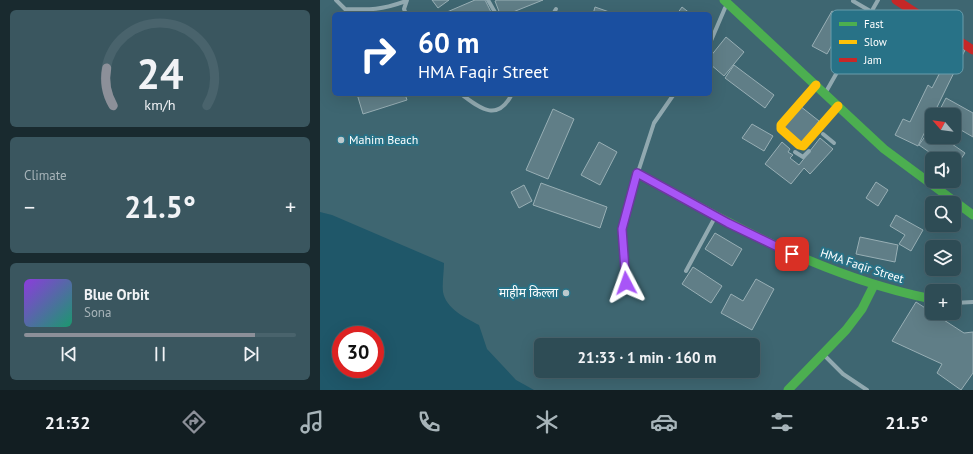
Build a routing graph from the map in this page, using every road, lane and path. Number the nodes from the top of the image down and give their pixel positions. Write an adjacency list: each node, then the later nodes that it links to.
1 (336, 0): 5 (street)
2 (488, 0): 13 (street)
3 (878, 0): 10 (street)
4 (896, 0): 11 (street)
5 (407, 1): 12 (street)
6 (726, 1): 15 (street); 19 (street)
7 (852, 1): 9 (street)
8 (556, 9): 14 (street)
9 (868, 10)
10 (873, 10)
11 (911, 10)
12 (405, 12)
13 (495, 12)
14 (554, 12)
15 (712, 38)
16 (963, 44): 17 (street)
17 (973, 50)
18 (836, 74): 20 (street)
19 (816, 85): 20 (street); 24 (street)
20 (825, 94): 24 (street)
21 (464, 96): 22 (street)
22 (510, 96)
23 (673, 96): 29 (street)
24 (839, 111): 30 (street)
25 (818, 140): 26 (street)
26 (834, 143)
27 (814, 145): 28 (street)
28 (792, 149)
29 (637, 173): 31 (street, HMA Faqir Street); 33 (street)
30 (973, 215)
31 (716, 217): 32 (street); 34 (street, HMA Faqir Street)
32 (686, 272)
33 (626, 283)
34 (874, 285): 35 (street, HMA Faqir Street); 38 (street)
35 (925, 298)
36 (973, 302): 37 (street)
37 (961, 303)
38 (822, 354): 39 (street); 40 (street)
39 (788, 390)
40 (867, 390)

